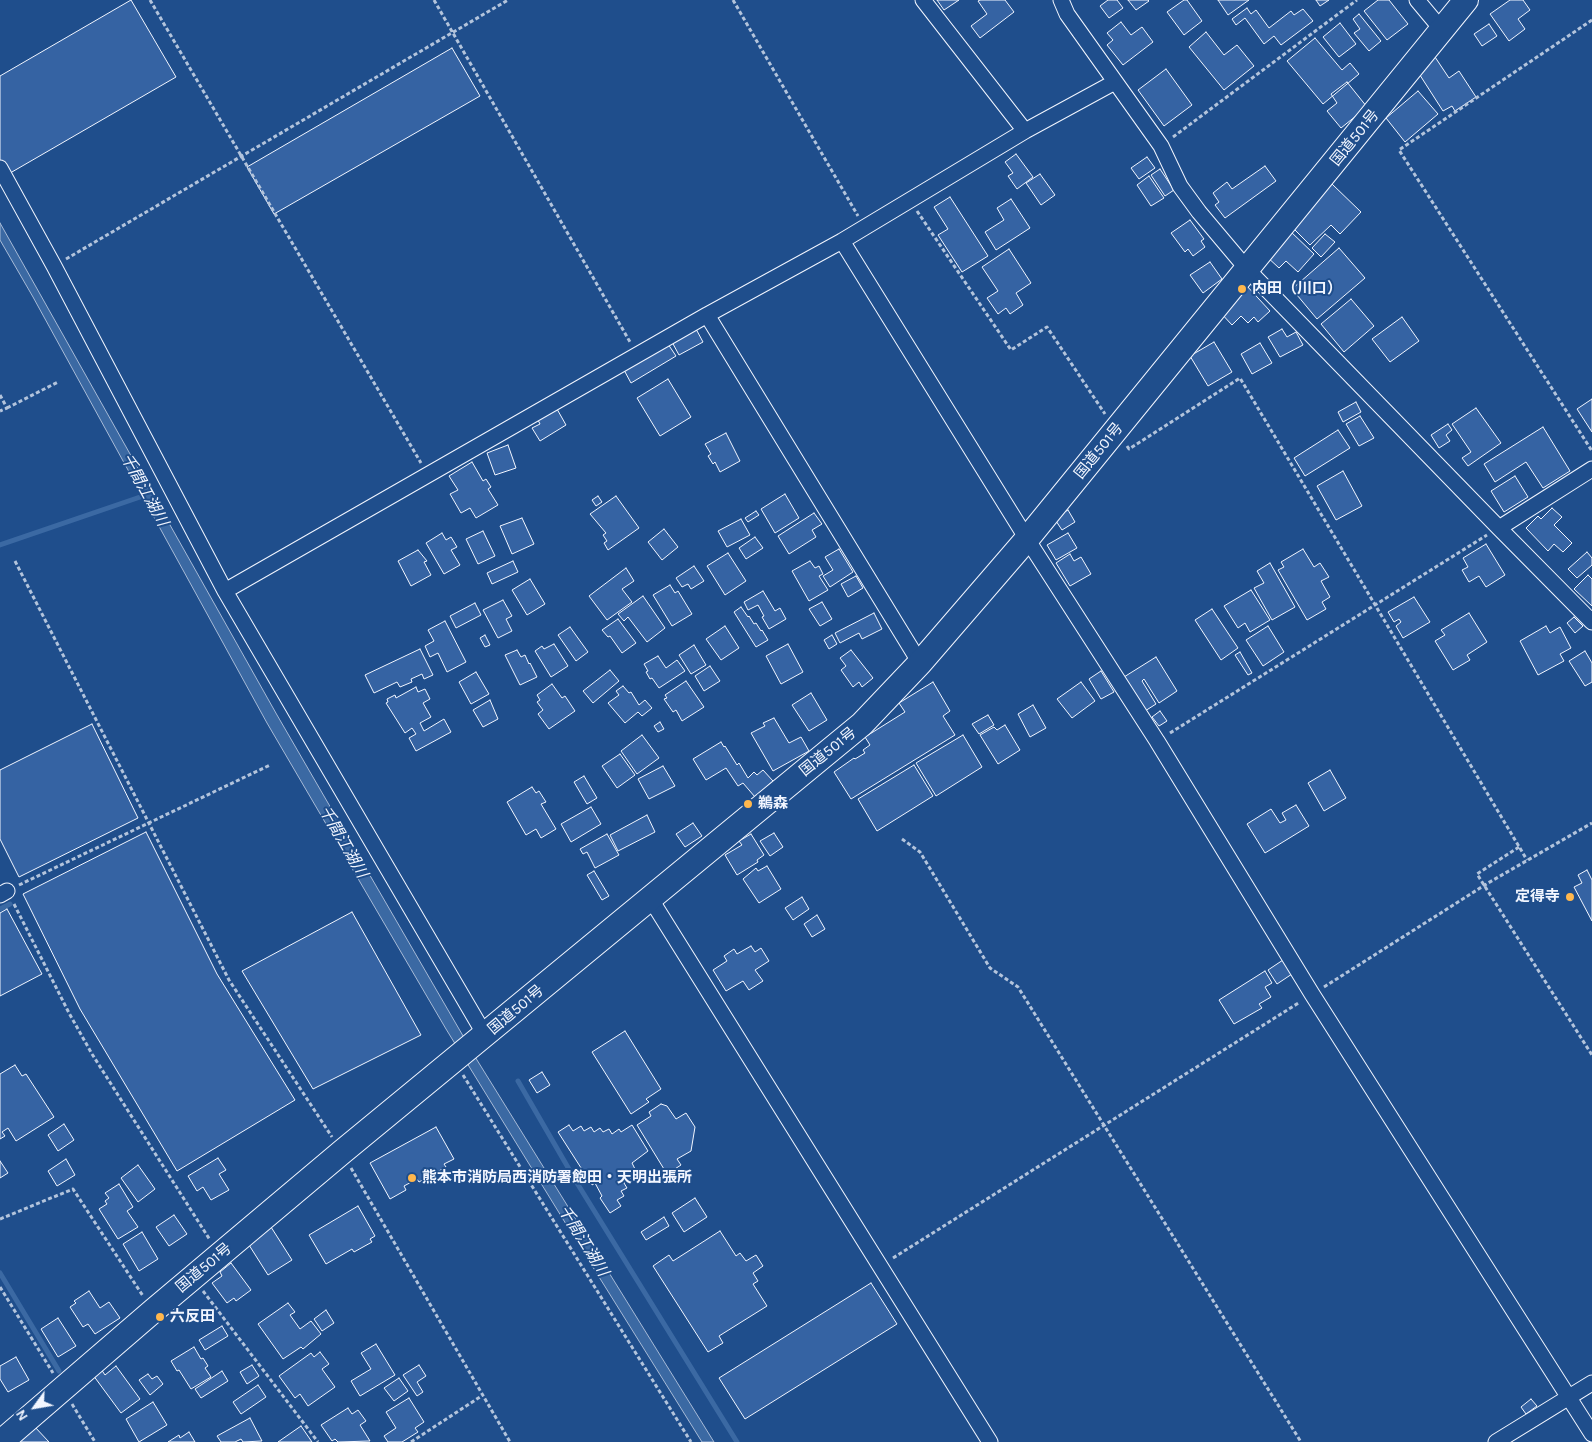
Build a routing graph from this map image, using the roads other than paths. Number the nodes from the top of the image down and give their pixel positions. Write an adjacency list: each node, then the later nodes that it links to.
1 (923, 0): 7 (street)
2 (1061, 0): 6 (street)
3 (1417, 0): 5 (street)
4 (1466, 0): 5 (highway, 国道501号)
5 (1442, 30): 10 (highway, 国道501号)
6 (1115, 82): 7 (street); 10 (street)
7 (1025, 131): 9 (street)
8 (0, 168): 15 (street)
9 (842, 241): 11 (street); 14 (street)
10 (1247, 269): 13 (street); 14 (highway, 国道501号)
11 (706, 315): 15 (street); 17 (street)
12 (1592, 469): 13 (street)
13 (1498, 528): 16 (street)
14 (1027, 538): 17 (highway, 国道501号); 21 (street)
15 (225, 591): 19 (street)
16 (1592, 622)
17 (920, 663): 18 (highway, 国道501号)
18 (650, 898): 19 (highway, 国道501号); 24 (street)
19 (481, 1039): 23 (highway, 国道501号)
20 (1592, 1382): 21 (street)
21 (1569, 1397): 22 (street); 25 (street)
22 (1592, 1434)
23 (1, 1442)
24 (990, 1442)
25 (1496, 1442)

